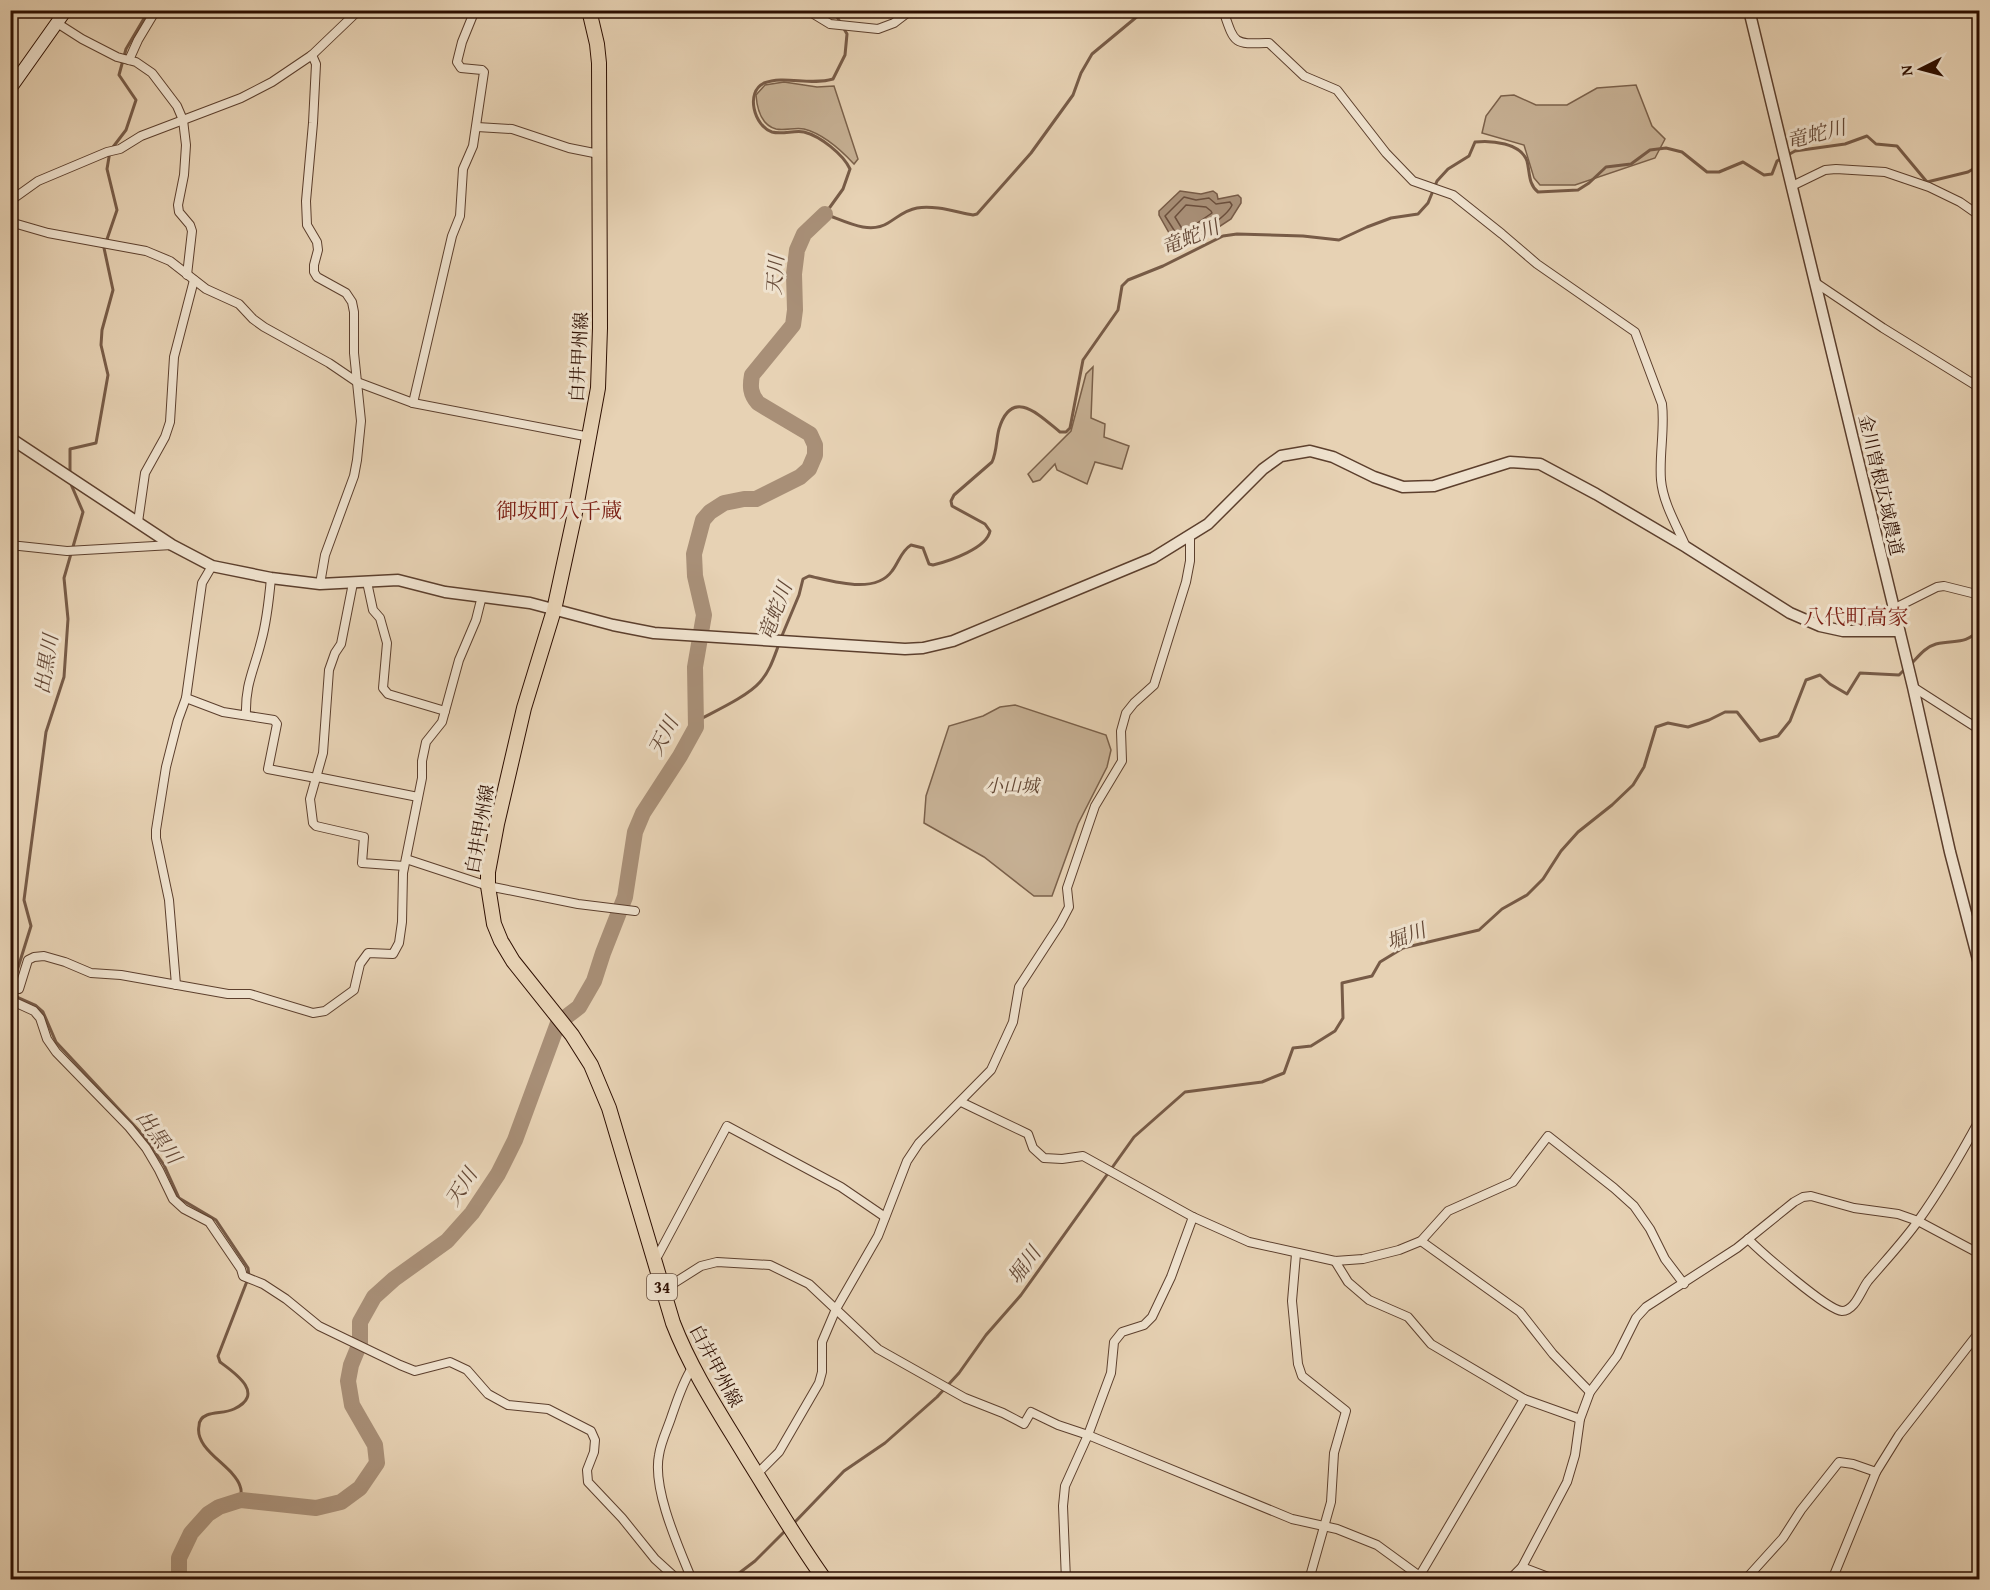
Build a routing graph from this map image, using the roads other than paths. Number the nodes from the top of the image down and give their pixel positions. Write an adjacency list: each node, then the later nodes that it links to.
1 (66, 10): 10 (main road)
2 (156, 10): 12 (street)
3 (359, 10): 11 (street)
4 (475, 10): 15 (street)
5 (807, 10): 6 (street)
6 (911, 10)
7 (1223, 10): 32 (street)
8 (1749, 10): 17 (street, 金川曽根広域農道)
9 (590, 12): 16 (main road, 白井甲州線 / 34)
10 (57, 23): 12 (street); 13 (main road)
11 (312, 56): 14 (street); 23 (street)
12 (129, 60): 14 (street)
13 (10, 89)
14 (183, 120): 18 (street); 21 (street)
15 (477, 127): 16 (street); 25 (street)
16 (599, 154): 26 (main road, 白井甲州線 / 34)
17 (1792, 186): 19 (street); 22 (street, 金川曽根広域農道)
18 (10, 201)
19 (1980, 216)
20 (10, 222): 21 (street)
21 (190, 277): 23 (street); 28 (street)
22 (1816, 283): 24 (street); 40 (street, 金川曽根広域農道)
23 (357, 382): 25 (street); 37 (street)
24 (1980, 388)
25 (413, 403): 26 (street)
26 (590, 437): 41 (main road, 白井甲州線 / 34)
27 (10, 438): 28 (street)
28 (138, 522): 31 (street)
29 (1190, 536): 32 (street); 41 (street); 57 (street)
30 (10, 545): 31 (street)
31 (172, 545): 33 (street)
32 (1686, 547): 42 (street)
33 (212, 566): 34 (street); 44 (street)
34 (271, 578): 37 (street); 46 (street)
35 (367, 582): 36 (street); 39 (street); 45 (street)
36 (353, 583): 37 (street); 48 (street)
37 (320, 584)
38 (1980, 593): 40 (street)
39 (482, 596): 41 (street); 45 (street)
40 (1893, 609): 42 (street, 金川曽根広域農道)
41 (554, 610): 51 (main road, 白井甲州線 / 34)
42 (1899, 631): 43 (street, 金川曽根広域農道)
43 (1913, 687): 47 (street); 53 (street, 金川曽根広域農道)
44 (186, 698): 46 (street); 54 (street)
45 (445, 711): 49 (street)
46 (246, 715): 48 (street)
47 (1980, 730)
48 (316, 778): 49 (street); 50 (street)
49 (418, 797): 50 (street)
50 (405, 863): 51 (street); 54 (street)
51 (488, 886): 52 (street); 66 (main road, 白井甲州線 / 34)
52 (635, 911)
53 (1980, 967)
54 (176, 985): 55 (street)
55 (19, 989)
56 (10, 1000): 82 (street)
57 (961, 1102): 59 (street); 60 (street)
58 (1980, 1119): 61 (street)
59 (885, 1217): 66 (street); 70 (street)
60 (1193, 1217): 64 (street); 76 (street)
61 (1918, 1221): 62 (street); 62 (street); 65 (street)
62 (1748, 1239): 68 (street)
63 (1422, 1241): 67 (street); 68 (street); 73 (street)
64 (1296, 1254): 67 (street); 79 (street)
65 (1980, 1254)
66 (655, 1262): 69 (main road, 白井甲州線 / 34)
67 (1335, 1262): 74 (street)
68 (1684, 1284): 73 (street)
69 (663, 1290): 70 (street); 72 (main road, 白井甲州線 / 34)
70 (836, 1309): 76 (street); 78 (street)
71 (1980, 1331): 77 (street)
72 (692, 1368): 78 (main road, 白井甲州線 / 34); 83 (street)
73 (1590, 1392): 75 (street)
74 (1524, 1399): 75 (street); 81 (street)
75 (1580, 1419): 80 (street)
76 (1088, 1435): 79 (street); 85 (street)
77 (1876, 1472): 89 (street); 90 (street)
78 (758, 1474): 84 (main road, 白井甲州線 / 34)
79 (1325, 1526): 81 (street); 86 (street)
80 (1522, 1567): 87 (street); 88 (street)
81 (1422, 1577)
82 (678, 1580)
83 (692, 1580)
84 (825, 1580)
85 (1066, 1580)
86 (1309, 1580)
87 (1509, 1580)
88 (1556, 1580)
89 (1745, 1580)
90 (1832, 1580)

